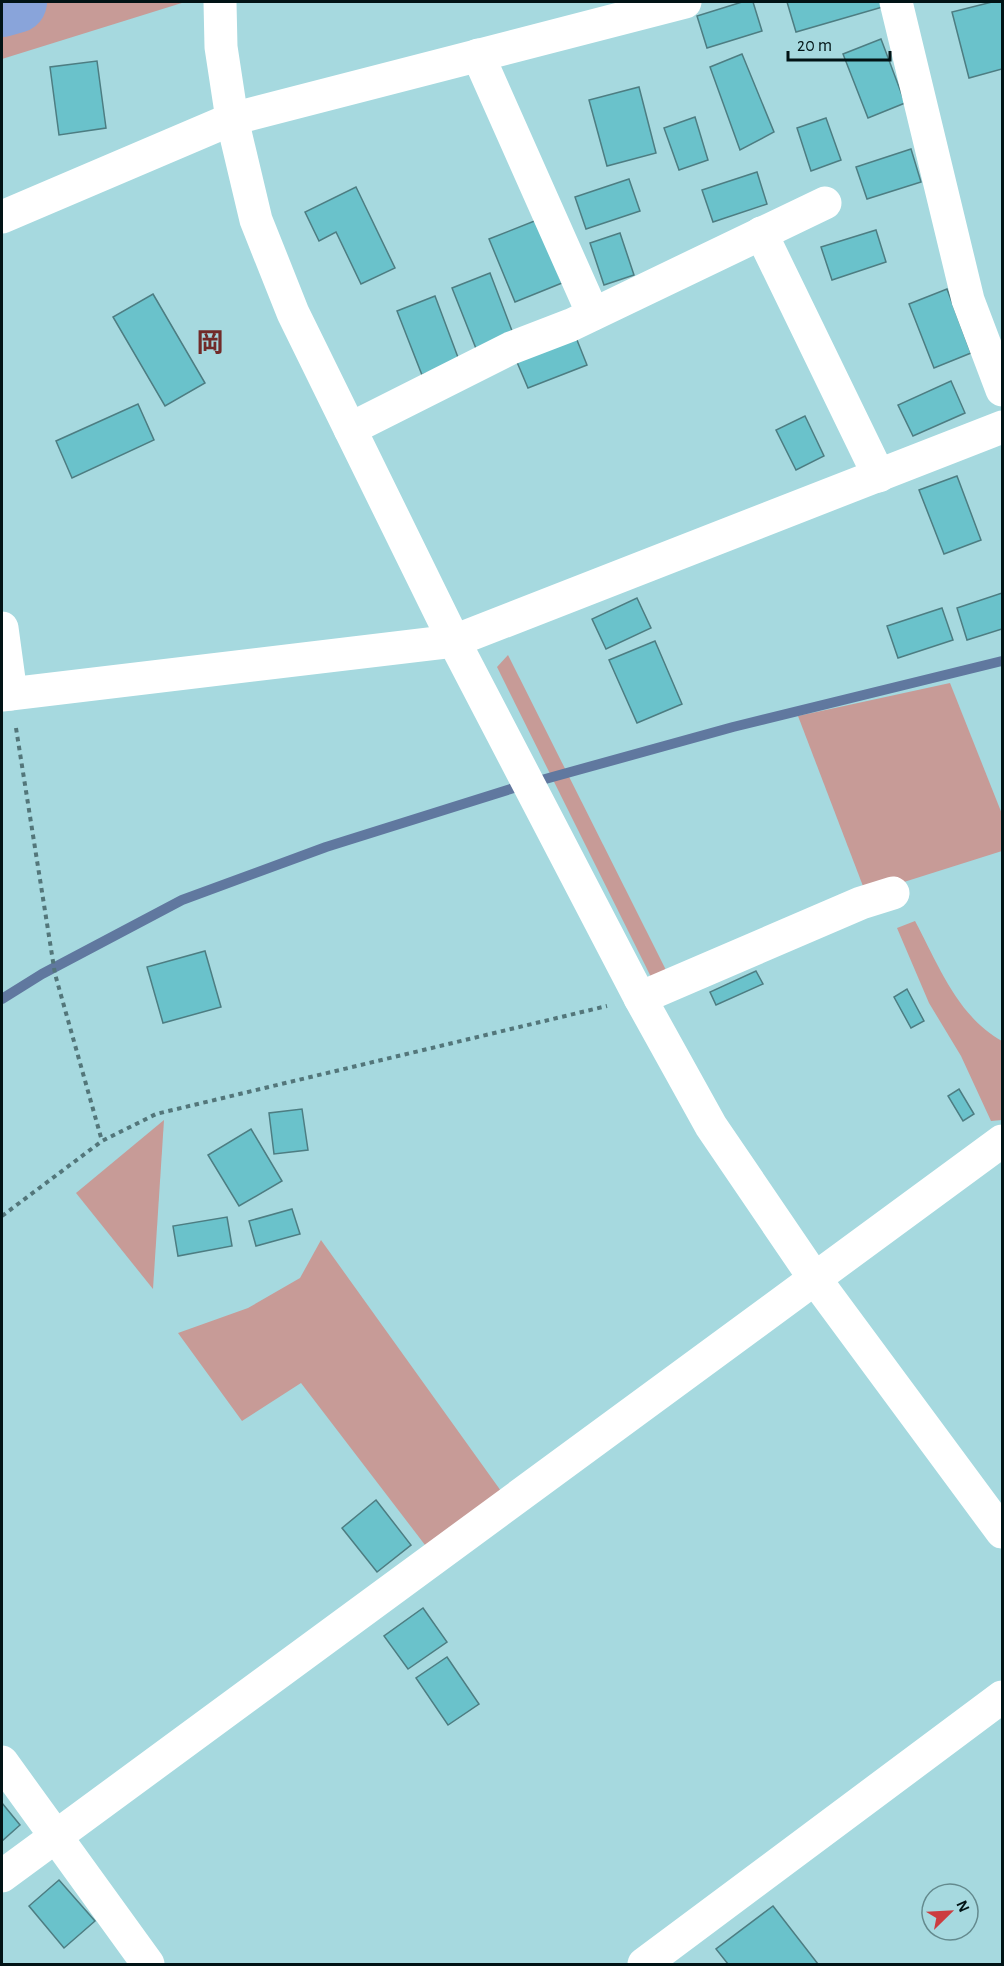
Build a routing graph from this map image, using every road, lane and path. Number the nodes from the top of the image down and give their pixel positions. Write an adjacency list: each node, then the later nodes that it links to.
1 (220, 2): 5 (street)
2 (685, 2): 4 (street)
3 (896, 2): 10 (street)
4 (478, 55): 5 (street); 9 (street)
5 (232, 119): 7 (street); 12 (street)
6 (825, 203): 8 (street)
7 (2, 217)
8 (760, 233): 9 (street); 13 (street)
9 (593, 314): 12 (street)
10 (1002, 390)
11 (1002, 427): 13 (street)
12 (350, 429): 15 (street)
13 (879, 476): 15 (street)
14 (2, 628): 16 (street)
15 (454, 641): 16 (street); 18 (street)
16 (6, 695): 20 (path)
17 (893, 893): 18 (street)
18 (640, 998): 20 (path); 22 (street)
19 (1002, 1141): 22 (street)
20 (102, 1142): 21 (path)
21 (2, 1216)
22 (814, 1279): 23 (street); 26 (street)
23 (1002, 1532)
24 (1002, 1697): 29 (street)
25 (2, 1762): 26 (street)
26 (54, 1836): 27 (street); 28 (street)
27 (2, 1875)
28 (148, 1965)
29 (644, 1965)

